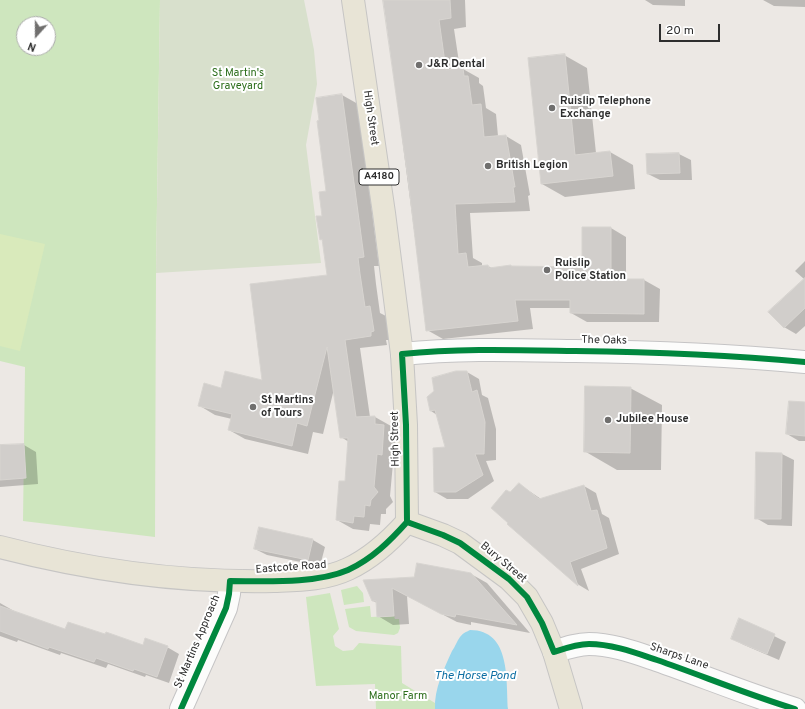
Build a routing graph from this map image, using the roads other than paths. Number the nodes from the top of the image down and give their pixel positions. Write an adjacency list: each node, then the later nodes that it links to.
1 (353, 0): 2 (main road, High Street / A4180)
2 (402, 354): 3 (street, The Oaks); 4 (main road, High Street / A4180)
3 (805, 362)
4 (407, 522): 6 (main road, Eastcote Road); 7 (main road, Bury Street)
5 (0, 547): 6 (main road, Eastcote Road)
6 (230, 581): 8 (street, St Martins Approach)
7 (554, 652): 9 (main road, Bury Street); 10 (street, Sharps Lane)
8 (181, 709)
9 (571, 709)
10 (795, 709)

